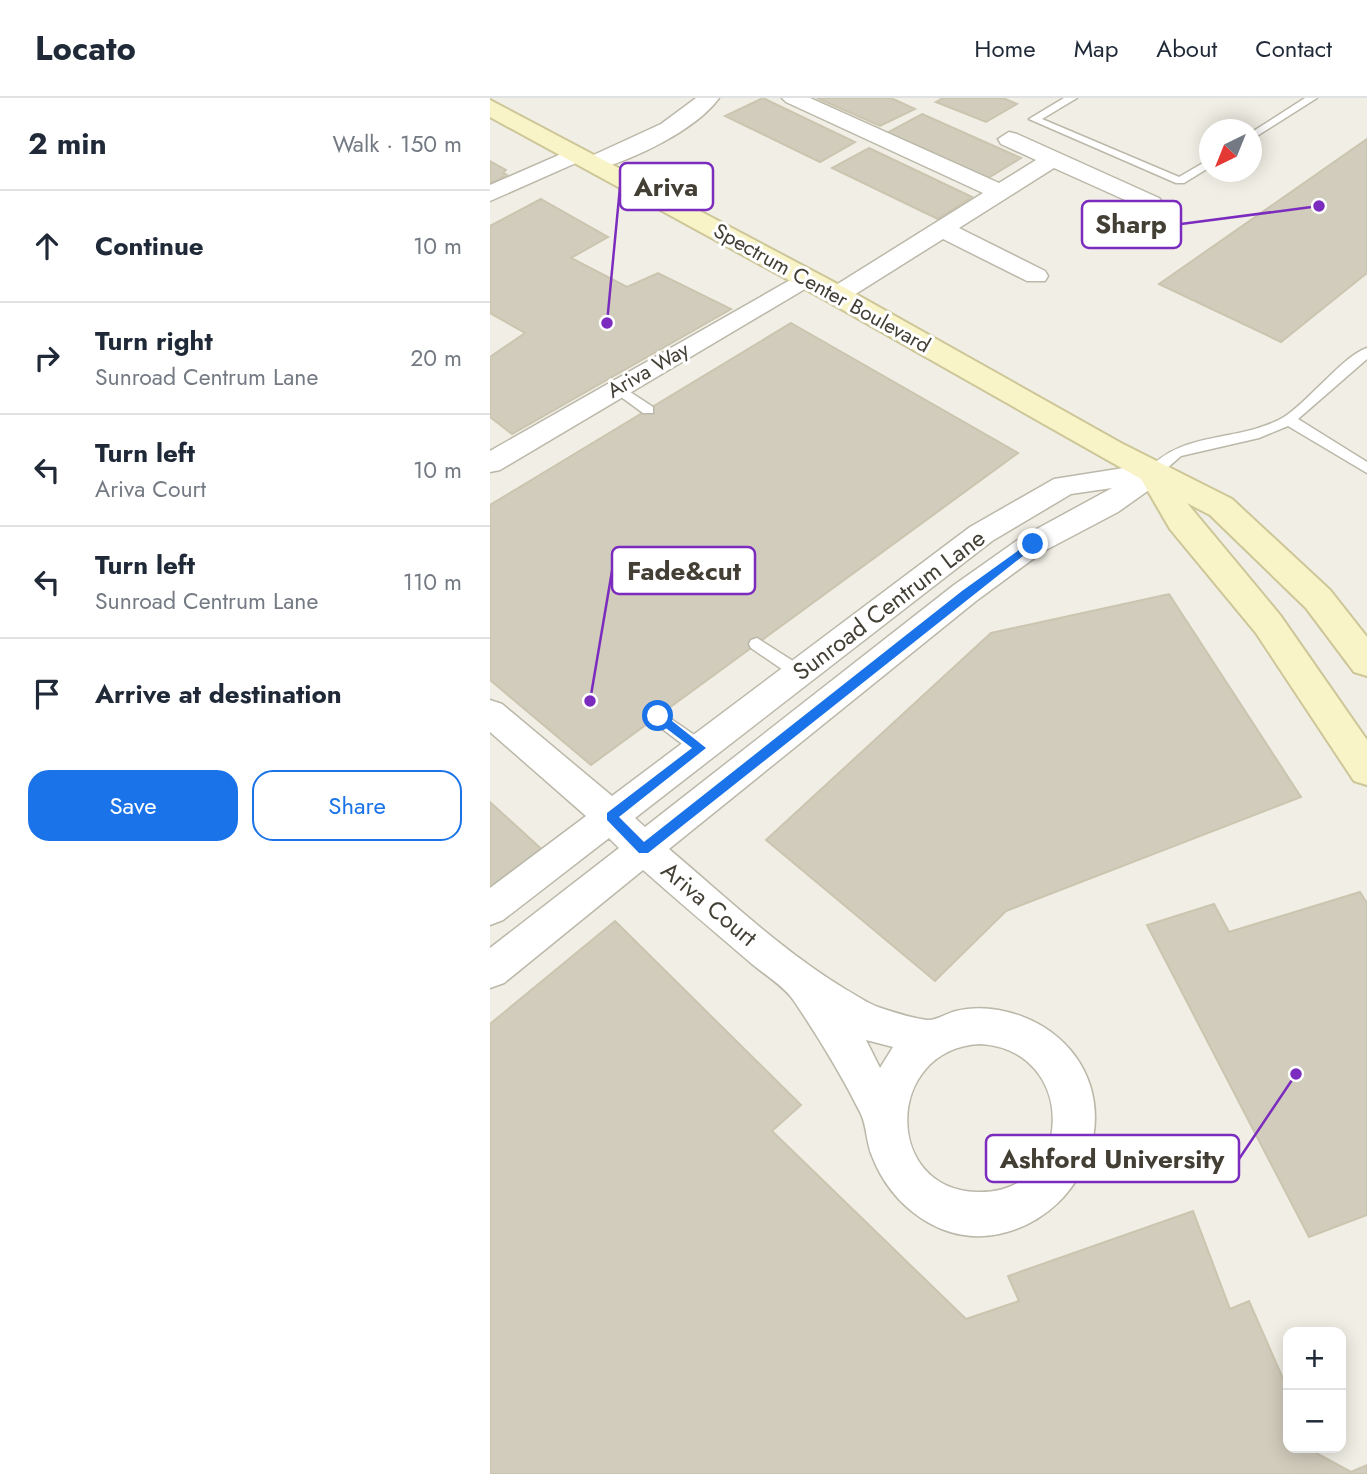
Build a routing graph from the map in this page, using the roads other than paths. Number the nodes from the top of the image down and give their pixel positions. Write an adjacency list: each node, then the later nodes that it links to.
1 (678, 98): 5 (street)
2 (793, 98): 12 (street)
3 (1072, 98): 11 (lane)
4 (1311, 98): 7 (lane)
5 (703, 103): 9 (street)
6 (490, 107): 9 (street, Spectrum Center Boulevard)
7 (1262, 129)
8 (1009, 139): 10 (street)
9 (586, 158): 13 (street); 17 (street, Spectrum Center Boulevard)
10 (1053, 159): 12 (street); 14 (street)
11 (1199, 169)
12 (1000, 192): 15 (street)
13 (490, 194)
14 (1151, 203)
15 (942, 229): 16 (street); 18 (street)
16 (1036, 276)
17 (806, 278): 18 (street, Spectrum Center Boulevard); 20 (street, Ariva Way)
18 (837, 295): 25 (street, Spectrum Center Boulevard)
19 (1367, 352): 22 (lane)
20 (618, 388): 21 (lane); 23 (street, Ariva Way)
21 (648, 410)
22 (1289, 420): 24 (lane); 25 (lane)
23 (490, 463)
24 (1367, 468)
25 (1153, 473): 27 (street, Spectrum Center Boulevard); 28 (street, Sunroad Centrum Lane); 32 (street, Spectrum Center Boulevard); 34 (street, Sunroad Centrum Lane)
26 (757, 644): 28 (lane)
27 (1367, 663)
28 (798, 672): 31 (street, Sunroad Centrum Lane)
29 (490, 713): 33 (street, Ariva Court)
30 (658, 716): 31 (lane)
31 (700, 748): 33 (street, Sunroad Centrum Lane)
32 (1367, 770)
33 (611, 816): 34 (street, Ariva Court); 35 (street, Sunroad Centrum Lane)
34 (643, 849): 36 (street, Sunroad Centrum Lane); 37 (street, Ariva Court)
35 (490, 909)
36 (490, 971)
37 (803, 984): 38 (street, Ariva Court); 39 (street, Ariva Court)
38 (930, 1039): 39 (street, Ariva Court); 39 (street, Ariva Court)
39 (882, 1114)

